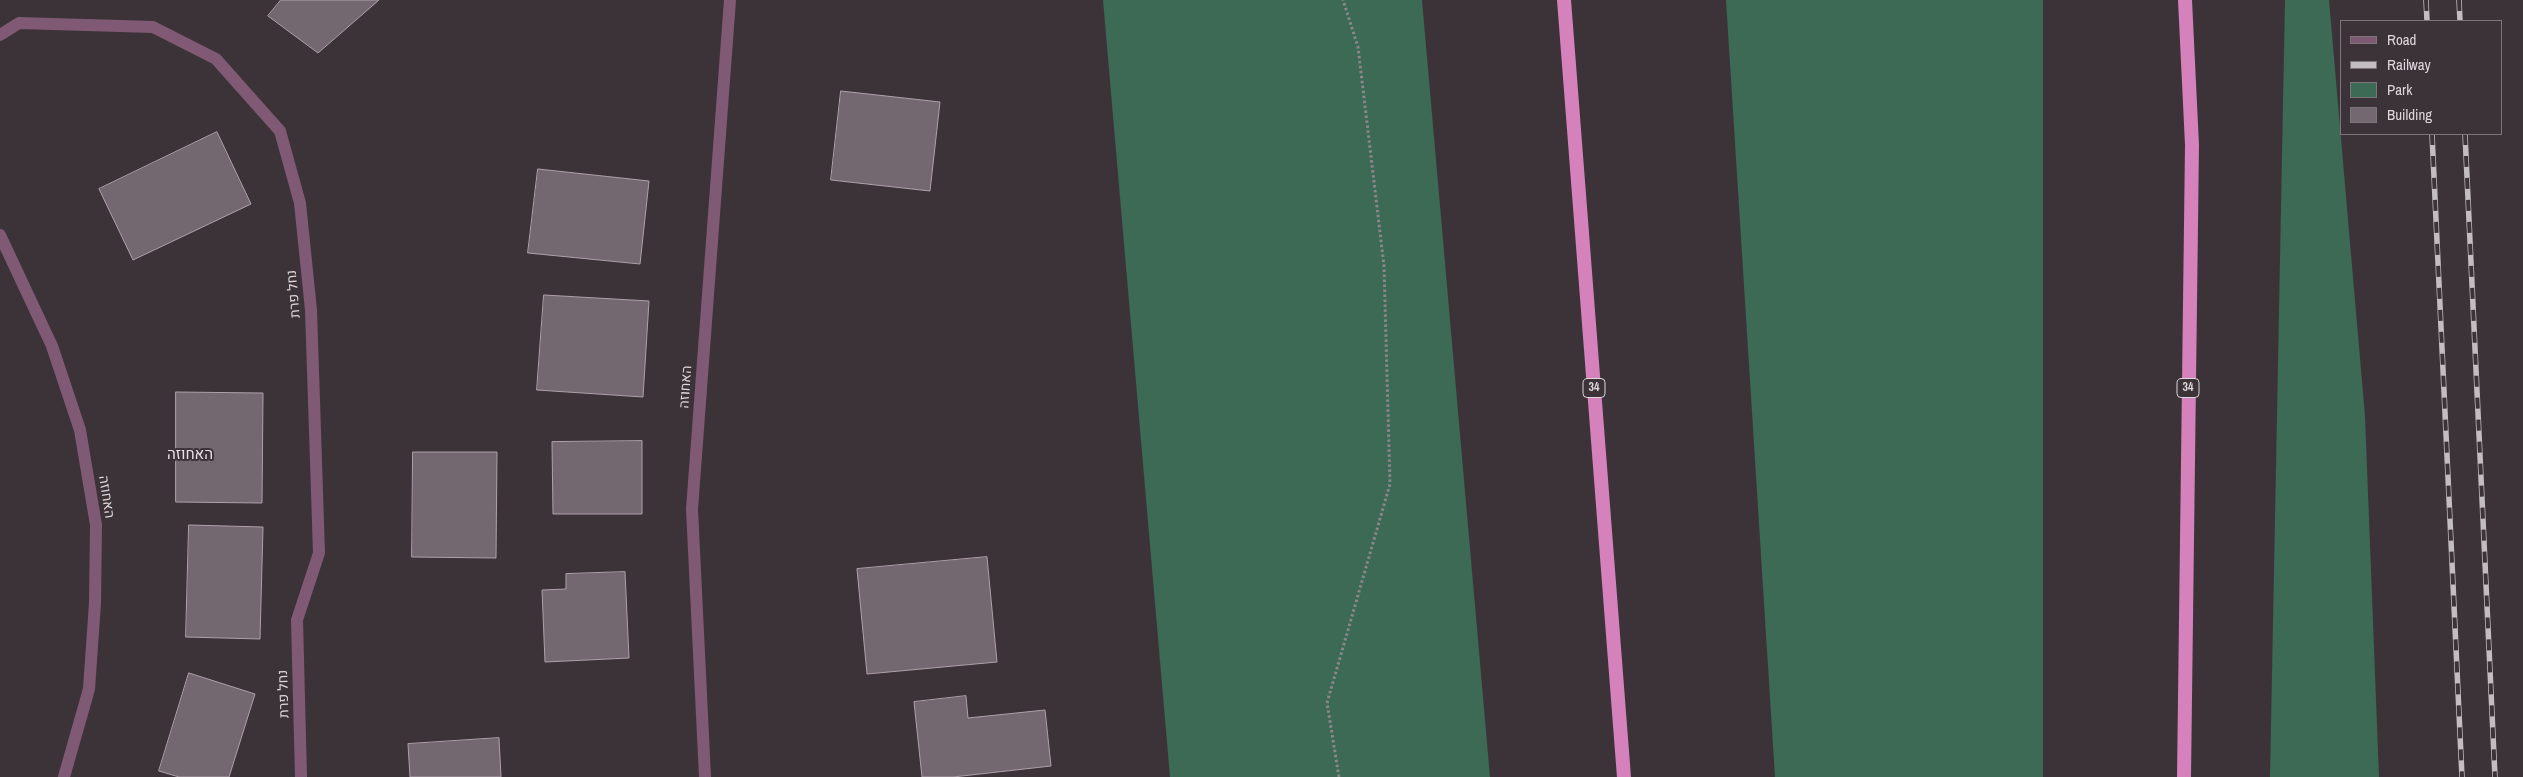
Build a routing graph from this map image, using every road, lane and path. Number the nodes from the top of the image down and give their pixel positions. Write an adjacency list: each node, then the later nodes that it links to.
1 (730, 0): 9 (street, האחוזה)
2 (1343, 0): 10 (path)
3 (1564, 0): 11 (highway, 34)
4 (2185, 0): 12 (highway, 34)
5 (0, 34): 8 (street, נחל פרת)
6 (0, 234): 7 (street, האחוזה)
7 (64, 777)
8 (301, 777)
9 (705, 777)
10 (1339, 777)
11 (1624, 777)
12 (2184, 777)

